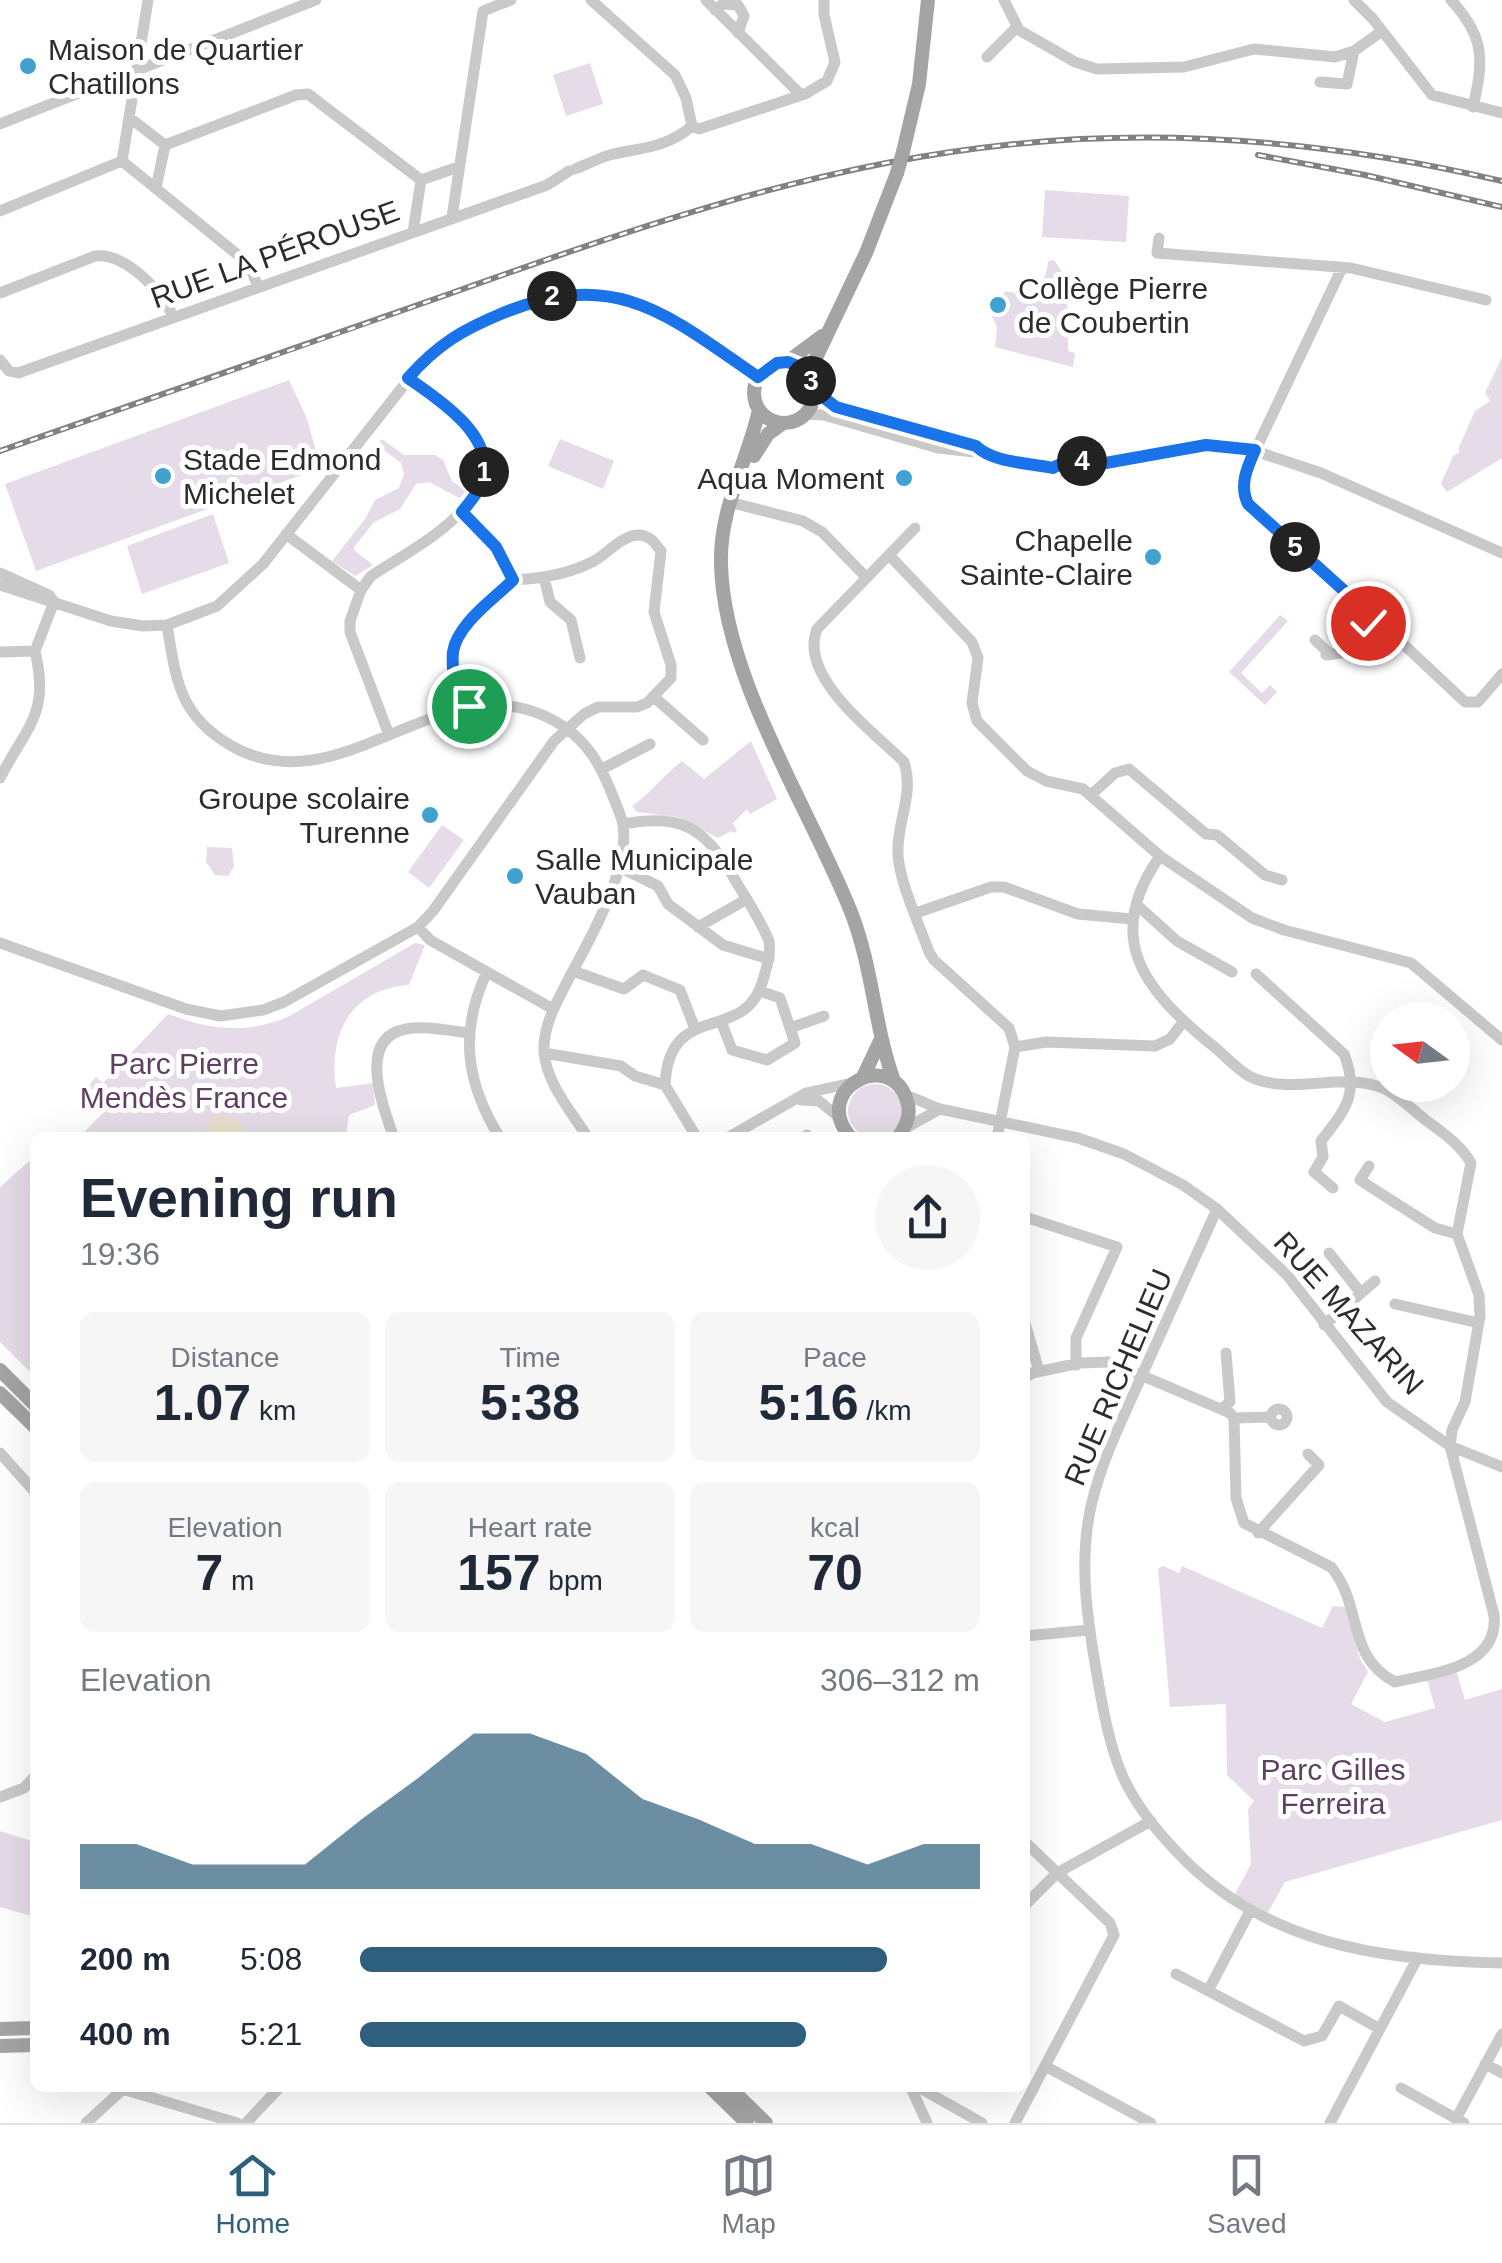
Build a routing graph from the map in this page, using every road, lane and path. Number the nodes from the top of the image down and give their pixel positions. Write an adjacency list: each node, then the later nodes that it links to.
1 (148, 0): 16 (street)
2 (511, 0): 26 (street)
3 (591, 0): 23 (street)
4 (824, 0): 18 (street)
5 (928, 0): 38 (main road, bridge)
6 (1004, 0): 11 (street)
7 (1354, 0): 12 (street)
8 (1451, 0): 19 (street)
9 (316, 1): 16 (street)
10 (711, 5): 13 (street); 13 (street)
11 (1016, 27): 14 (street); 15 (street)
12 (1382, 31): 14 (street); 19 (street)
13 (738, 32): 18 (street)
14 (1354, 52): 17 (street)
15 (987, 57)
16 (136, 71): 21 (street); 22 (street)
17 (1320, 82)
18 (803, 94): 23 (street, RUE LA PÉROUSE)
19 (1473, 107): 20 (street)
20 (1502, 112)
21 (130, 118): 24 (street); 25 (street)
22 (0, 124)
23 (692, 126): 30 (street, RUE LA PÉROUSE)
24 (165, 145): 27 (street); 28 (street)
25 (122, 161): 28 (street); 29 (street)
26 (458, 167): 27 (street); 30 (street)
27 (421, 180): 31 (street)
28 (156, 188): 34 (street)
29 (0, 210)
30 (452, 217): 31 (street, RUE LA PÉROUSE)
31 (413, 232): 34 (street, RUE LA PÉROUSE)
32 (1159, 238): 33 (street)
33 (1342, 268): 36 (street); 47 (street)
34 (258, 287): 37 (street, RUE LA PÉROUSE)
35 (0, 293): 37 (street)
36 (1486, 300)
37 (173, 317): 39 (street, RUE LA PÉROUSE)
38 (826, 332): 40 (main road); 43 (main road)
39 (0, 360)
40 (788, 362): 41 (main road); 43 (main road)
41 (758, 377): 42 (street); 44 (main road)
42 (408, 378): 50 (street); 52 (street)
43 (812, 385): 45 (main road); 48 (street)
44 (759, 410): 46 (main road); 61 (main road)
45 (806, 414): 46 (main road); 48 (street)
46 (783, 423): 49 (main road)
47 (1255, 450): 48 (street); 53 (street); 63 (street)
48 (982, 453)
49 (737, 504): 57 (street); 61 (main road)
50 (462, 512): 58 (street); 60 (street)
51 (915, 528): 54 (street)
52 (286, 534): 60 (street); 64 (street)
53 (1502, 553)
54 (888, 555): 57 (street); 78 (street)
55 (0, 573): 62 (street)
56 (544, 577): 58 (street); 68 (street); 70 (street)
57 (866, 577): 85 (street)
58 (513, 580): 71 (street)
59 (0, 585): 62 (street)
60 (361, 590): 73 (street)
61 (726, 598): 104 (main road)
62 (54, 602): 64 (street); 66 (street)
63 (1370, 614): 65 (street); 69 (street)
64 (167, 625): 73 (street)
65 (1315, 640)
66 (35, 651): 67 (street); 77 (street)
67 (0, 652)
68 (580, 658)
69 (1502, 674)
70 (654, 697): 72 (street); 74 (street)
71 (458, 708): 72 (street); 73 (street)
72 (566, 728): 76 (street); 88 (street)
73 (389, 734)
74 (703, 740)
75 (650, 744): 76 (street)
76 (602, 770): 79 (street)
77 (0, 778)
78 (1091, 795): 80 (street); 82 (street)
79 (623, 824): 81 (street); 83 (street)
80 (1160, 856): 84 (street); 103 (street)
81 (619, 867): 87 (street); 91 (street)
82 (1282, 880)
83 (746, 899): 87 (street); 90 (street)
84 (1137, 905): 86 (street); 92 (street)
85 (916, 913): 86 (street); 105 (street)
86 (1132, 920): 99 (street)
87 (698, 927): 90 (street)
88 (418, 928): 89 (street); 93 (street)
89 (0, 942)
90 (769, 959): 95 (street)
91 (573, 971): 96 (street); 101 (street)
92 (1232, 972)
93 (486, 974): 96 (street); 102 (street)
94 (1256, 974): 109 (street)
95 (760, 991): 98 (street); 100 (street)
96 (553, 1009): 106 (street)
97 (824, 1016): 100 (street)
98 (721, 1020): 100 (street); 101 (street)
99 (1184, 1022): 105 (street); 109 (street)
100 (790, 1028)
101 (694, 1029): 110 (street)
102 (470, 1033): 116 (street); 117 (street)
103 (1502, 1040)
104 (880, 1041): 107 (main road); 108 (main road)
105 (1015, 1047): 115 (street)
106 (544, 1053): 110 (street); 118 (street)
107 (857, 1080): 108 (main road); 112 (street); 114 (main road)
108 (894, 1081): 111 (main road)
109 (1349, 1082): 126 (street); 129 (street)
110 (665, 1085): 119 (street)
111 (906, 1095): 113 (street, RUE MAZARIN); 122 (main road)
112 (792, 1102): 114 (street); 120 (street)
113 (940, 1109): 115 (street, RUE MAZARIN); 123 (street)
114 (839, 1117): 121 (main road)
115 (1000, 1122): 124 (street); 127 (street, RUE MAZARIN)
116 (392, 1132)
117 (493, 1132)
118 (584, 1132)
119 (694, 1132)
120 (738, 1132)
121 (848, 1132)
122 (901, 1132)
123 (903, 1132)
124 (998, 1132)
125 (1369, 1166): 129 (street)
126 (1333, 1188)
127 (1217, 1209): 135 (street, RUE MAZARIN); 142 (street, RUE RICHELIEU)
128 (1030, 1220): 138 (street)
129 (1456, 1234): 134 (street)
130 (1329, 1253): 132 (street)
131 (1375, 1281): 132 (street)
132 (1361, 1292): 135 (street)
133 (1395, 1304): 134 (street)
134 (1478, 1323): 149 (street)
135 (1324, 1325): 149 (street, RUE MAZARIN)
136 (1030, 1340): 140 (street)
137 (1226, 1353): 145 (street)
138 (1076, 1365): 140 (street); 142 (street)
139 (0, 1370): 144 (main road)
140 (1039, 1372): 141 (street)
141 (1030, 1376)
142 (1142, 1377): 145 (street); 157 (street, RUE RICHELIEU)
143 (0, 1393): 148 (main road)
144 (30, 1400)
145 (1221, 1409): 147 (street)
146 (1271, 1417): 147 (street)
147 (1234, 1418): 156 (street)
148 (30, 1422)
149 (1450, 1446): 153 (street, RUE MAZARIN); 156 (street)
150 (0, 1453): 155 (street)
151 (1308, 1454): 152 (street)
152 (1319, 1464): 154 (street); 156 (street)
153 (1502, 1467)
154 (1330, 1474)
155 (30, 1486)
156 (1258, 1533)
157 (1089, 1630): 158 (street); 161 (street, RUE RICHELIEU)
158 (1030, 1636)
159 (30, 1781): 160 (street)
160 (0, 1797)
161 (1151, 1821): 163 (street); 165 (street, RUE RICHELIEU)
162 (1030, 1847): 163 (street)
163 (1057, 1873): 164 (street); 177 (street)
164 (1030, 1900)
165 (1250, 1911): 166 (street, RUE RICHELIEU); 169 (street)
166 (1416, 1961): 167 (street, RUE RICHELIEU); 172 (street)
167 (1502, 1964)
168 (1176, 1974): 169 (street)
169 (1208, 1991): 172 (street)
170 (30, 2028): 171 (main road)
171 (0, 2029)
172 (1380, 2030): 197 (street)
173 (1502, 2034): 176 (street)
174 (0, 2046): 175 (main road)
175 (30, 2046)
176 (1486, 2064): 178 (street); 187 (street)
177 (1045, 2066): 195 (street); 196 (street)
178 (1502, 2073)
179 (1401, 2088): 187 (street)
180 (118, 2092): 188 (street)
181 (131, 2092): 189 (street)
182 (275, 2092): 190 (street)
183 (715, 2092): 191 (main road)
184 (734, 2092): 192 (main road)
185 (914, 2092): 193 (street)
186 (927, 2092): 194 (street)
187 (1460, 2121)
188 (86, 2123)
189 (237, 2123)
190 (246, 2123)
191 (747, 2123)
192 (766, 2123)
193 (926, 2123)
194 (982, 2123)
195 (1015, 2123)
196 (1152, 2123)
197 (1330, 2123)

